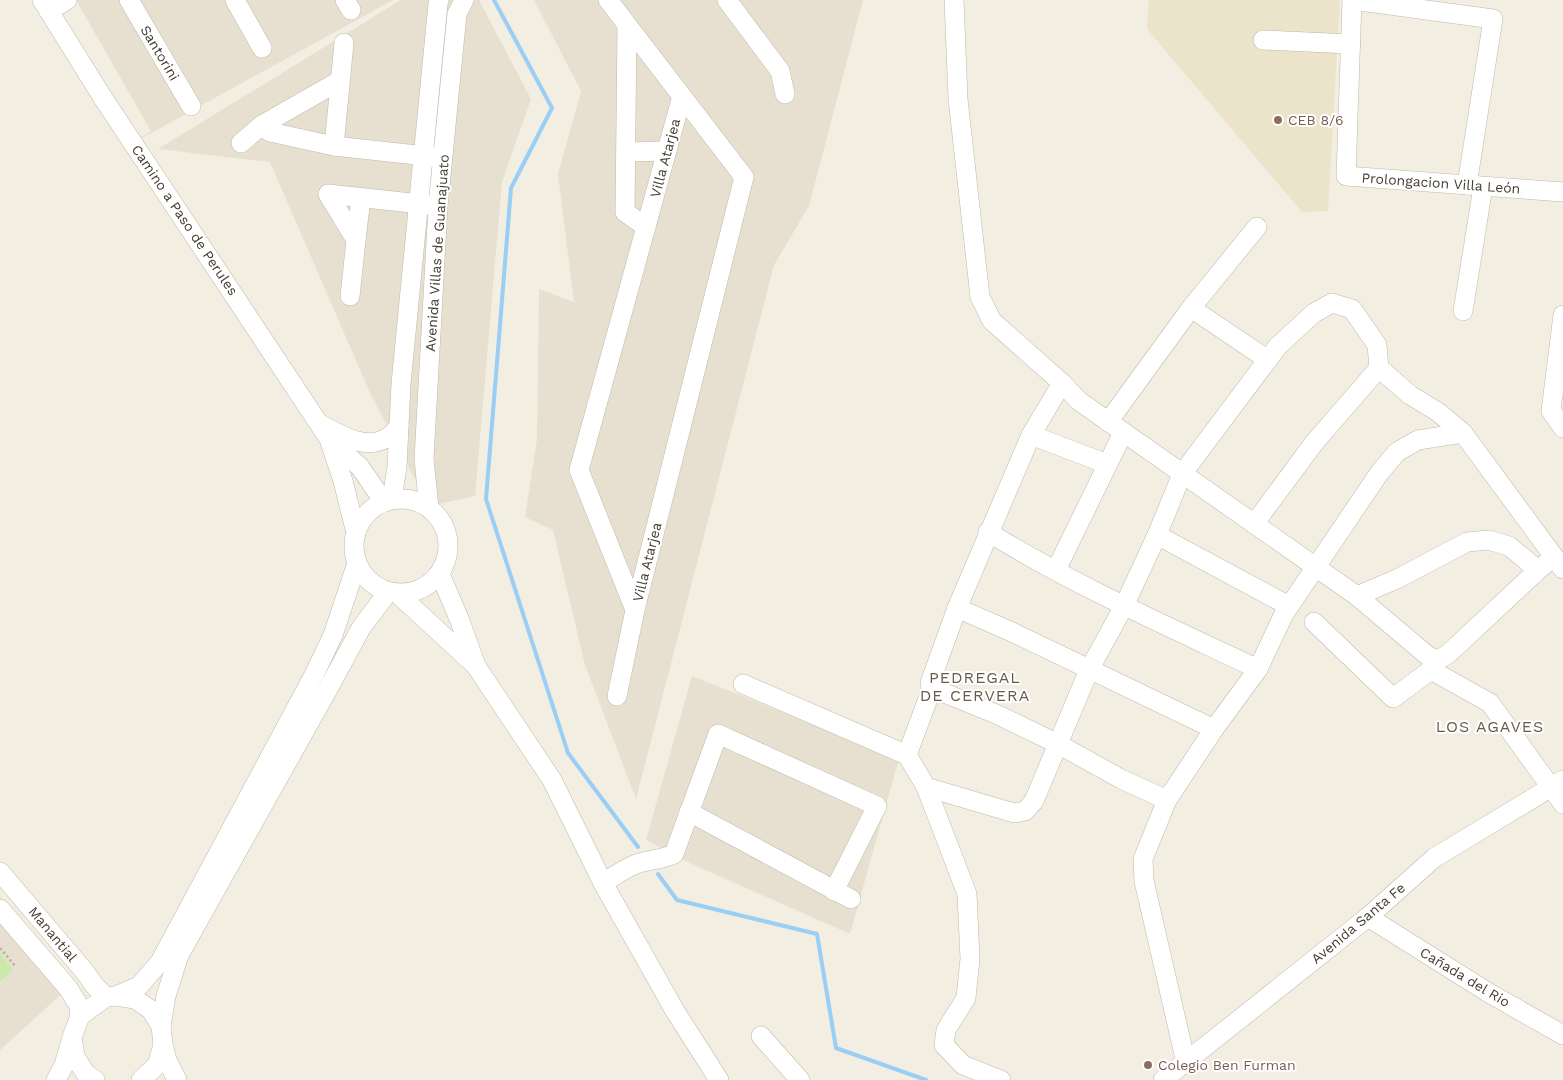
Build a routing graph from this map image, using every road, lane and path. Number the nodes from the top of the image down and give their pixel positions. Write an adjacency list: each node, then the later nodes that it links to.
1 (67, 0): 10 (street)
2 (128, 0): 19 (street, Santorini)
3 (235, 0): 15 (street)
4 (440, 0): 25 (street, Avenida Villas de Guanajuato)
5 (464, 0): 26 (street, Avenida Villas de Guanajuato)
6 (608, 0): 11 (street, Villa Atarjea)
7 (727, 0): 17 (street)
8 (954, 0): 41 (street)
9 (1352, 0): 14 (street, Prolongacion Villa León); 27 (street)
10 (45, 5): 45 (street, Camino a Paso de Perules)
11 (627, 25): 18 (street, Villa Atarjea); 24 (street)
12 (1262, 40): 14 (street)
13 (344, 42): 16 (street)
14 (1350, 44): 27 (street, Prolongacion Villa León)
15 (262, 48)
16 (339, 81): 20 (street); 22 (street)
17 (785, 94)
18 (682, 96): 23 (street, Villa Atarjea); 68 (street, Villa Atarjea)
19 (191, 106)
20 (262, 125): 21 (street); 22 (street)
21 (241, 143)
22 (334, 146): 25 (street)
23 (667, 151): 24 (street); 32 (street, Villa Atarjea)
24 (626, 152): 32 (street)
25 (423, 156): 26 (street); 30 (street, Avenida Villas de Guanajuato)
26 (443, 158): 31 (street, Avenida Villas de Guanajuato)
27 (1475, 186): 28 (street, Prolongacion Villa León); 37 (street)
28 (1563, 192)
29 (361, 198): 30 (street); 34 (street); 34 (street)
30 (418, 205): 31 (street); 43 (street, Avenida Villas de Guanajuato)
31 (438, 206): 52 (street, Avenida Villas de Guanajuato)
32 (646, 227): 68 (street, Villa Atarjea)
33 (1256, 227): 36 (street)
34 (356, 240): 35 (street)
35 (350, 296)
36 (1191, 308): 39 (street); 42 (street)
37 (1463, 311)
38 (1563, 315): 44 (street)
39 (1268, 360): 40 (street); 50 (street)
40 (1379, 368): 47 (street); 53 (street)
41 (1062, 383): 42 (street); 48 (street)
42 (1108, 422): 46 (street)
43 (399, 426): 45 (street); 51 (street, Avenida Villas de Guanajuato)
44 (1563, 428)
45 (325, 432): 51 (street, Camino a Paso de Perules); 55 (street, Camino a Paso de Perules)
46 (1123, 433): 49 (street); 50 (street)
47 (1463, 433): 58 (street); 59 (street)
48 (1031, 435): 49 (street); 54 (street)
49 (1107, 464): 60 (street)
50 (1182, 474): 53 (street); 56 (street)
51 (388, 501): 52 (street); 55 (street)
52 (429, 508): 62 (street)
53 (1254, 524): 59 (street)
54 (988, 532): 60 (street); 67 (street)
55 (356, 533): 57 (street)
56 (1156, 535): 65 (street); 66 (street)
57 (357, 563): 63 (street); 90 (street)
58 (1559, 563): 61 (street)
59 (1316, 567): 64 (street); 66 (street)
60 (1056, 570): 65 (street)
61 (1538, 570): 64 (street); 64 (street)
62 (440, 574): 63 (street); 70 (street)
63 (393, 593): 70 (street); 92 (street)
64 (1356, 596)
65 (1124, 606): 71 (street); 72 (street)
66 (1289, 606): 71 (street)
67 (956, 608): 72 (street); 74 (street)
68 (635, 610): 75 (street)
69 (1314, 622): 79 (street)
70 (476, 666): 85 (street)
71 (1258, 669): 76 (street)
72 (1089, 670): 76 (street); 77 (street)
73 (743, 684): 78 (street)
74 (932, 688): 77 (street); 78 (street)
75 (617, 696)
76 (1214, 729): 81 (street)
77 (1058, 744): 80 (street); 81 (street)
78 (907, 755): 80 (street)
79 (1557, 784): 82 (street); 87 (street, Avenida Santa Fe)
80 (926, 786): 104 (street)
81 (1168, 800): 97 (street)
82 (1563, 804)
83 (689, 812): 83 (street); 85 (street)
84 (4, 883): 90 (street, Manantial)
85 (603, 883): 102 (street)
86 (0, 909): 91 (street)
87 (1368, 917): 93 (street, Cañada del Rio); 97 (street, Avenida Santa Fe)
88 (0, 948): 89 (path)
89 (16, 966)
90 (111, 996): 91 (street); 92 (street)
91 (80, 1016): 95 (street)
92 (161, 1026): 96 (street)
93 (1563, 1035)
94 (761, 1036): 103 (street)
95 (72, 1037): 98 (street); 99 (street)
96 (163, 1045): 100 (street); 101 (street)
97 (1186, 1063): 105 (street, Avenida Santa Fe)
98 (56, 1080)
99 (95, 1080)
100 (142, 1080)
101 (177, 1080)
102 (719, 1080)
103 (800, 1080)
104 (1001, 1080)
105 (1163, 1080)

